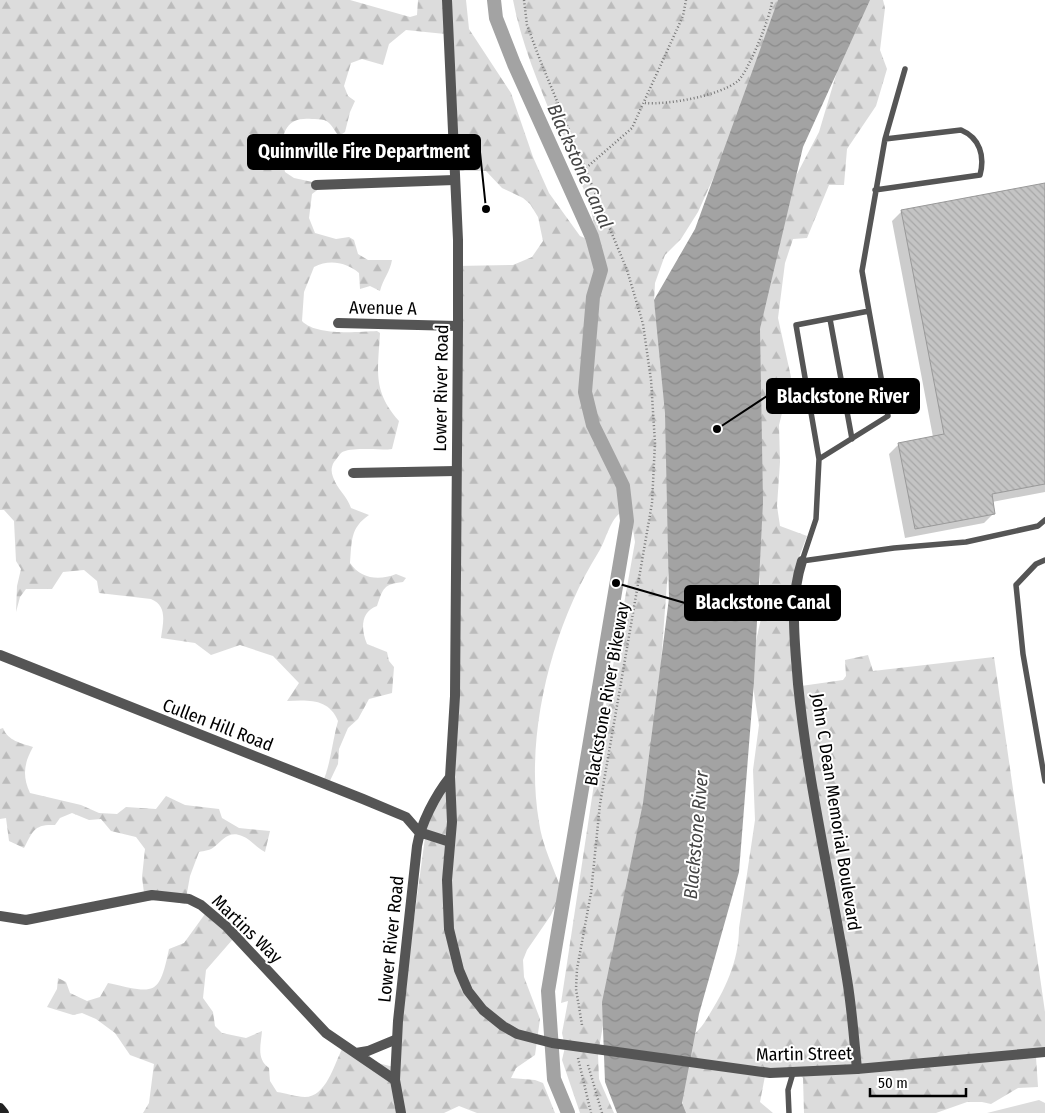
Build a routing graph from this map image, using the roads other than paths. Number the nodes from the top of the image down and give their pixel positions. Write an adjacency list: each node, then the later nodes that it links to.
1 (447, 0): 4 (street, Lower River Road)
2 (905, 70): 3 (lane)
3 (886, 139): 6 (lane); 6 (lane)
4 (454, 180): 5 (street); 10 (street, Lower River Road)
5 (316, 185)
6 (875, 190): 7 (lane)
7 (869, 311): 8 (lane); 11 (lane)
8 (830, 319): 11 (lane); 12 (lane)
9 (338, 323): 10 (street, Avenue A)
10 (458, 326): 13 (street, Lower River Road)
11 (852, 439): 12 (lane)
12 (818, 459): 17 (lane)
13 (456, 470): 14 (street); 19 (street, Lower River Road)
14 (354, 472)
15 (1045, 520): 17 (lane)
16 (1045, 560): 20 (lane)
17 (802, 561): 28 (street, John C Dean Memorial Boulevard)
18 (0, 655): 21 (street, Cullen Hill Road)
19 (450, 777): 21 (street, Lower River Road); 22 (street, Lower River Road)
20 (1045, 782)
21 (419, 832): 22 (street); 25 (street, Lower River Road)
22 (450, 842): 24 (street, Lower River Road)
23 (0, 916): 27 (street, Martins Way)
24 (536, 1039): 29 (street, Martin Street)
25 (397, 1040): 27 (street); 30 (street, Lower River Road)
26 (1045, 1052): 28 (street, Martin Street)
27 (356, 1053): 30 (street, Martins Way)
28 (857, 1069): 29 (street, Martin Street)
29 (793, 1073): 34 (lane)
30 (395, 1080): 33 (street, Lower River Road)
31 (0, 1108): 32 (main road)
32 (4, 1113)
33 (401, 1113)
34 (789, 1113)

